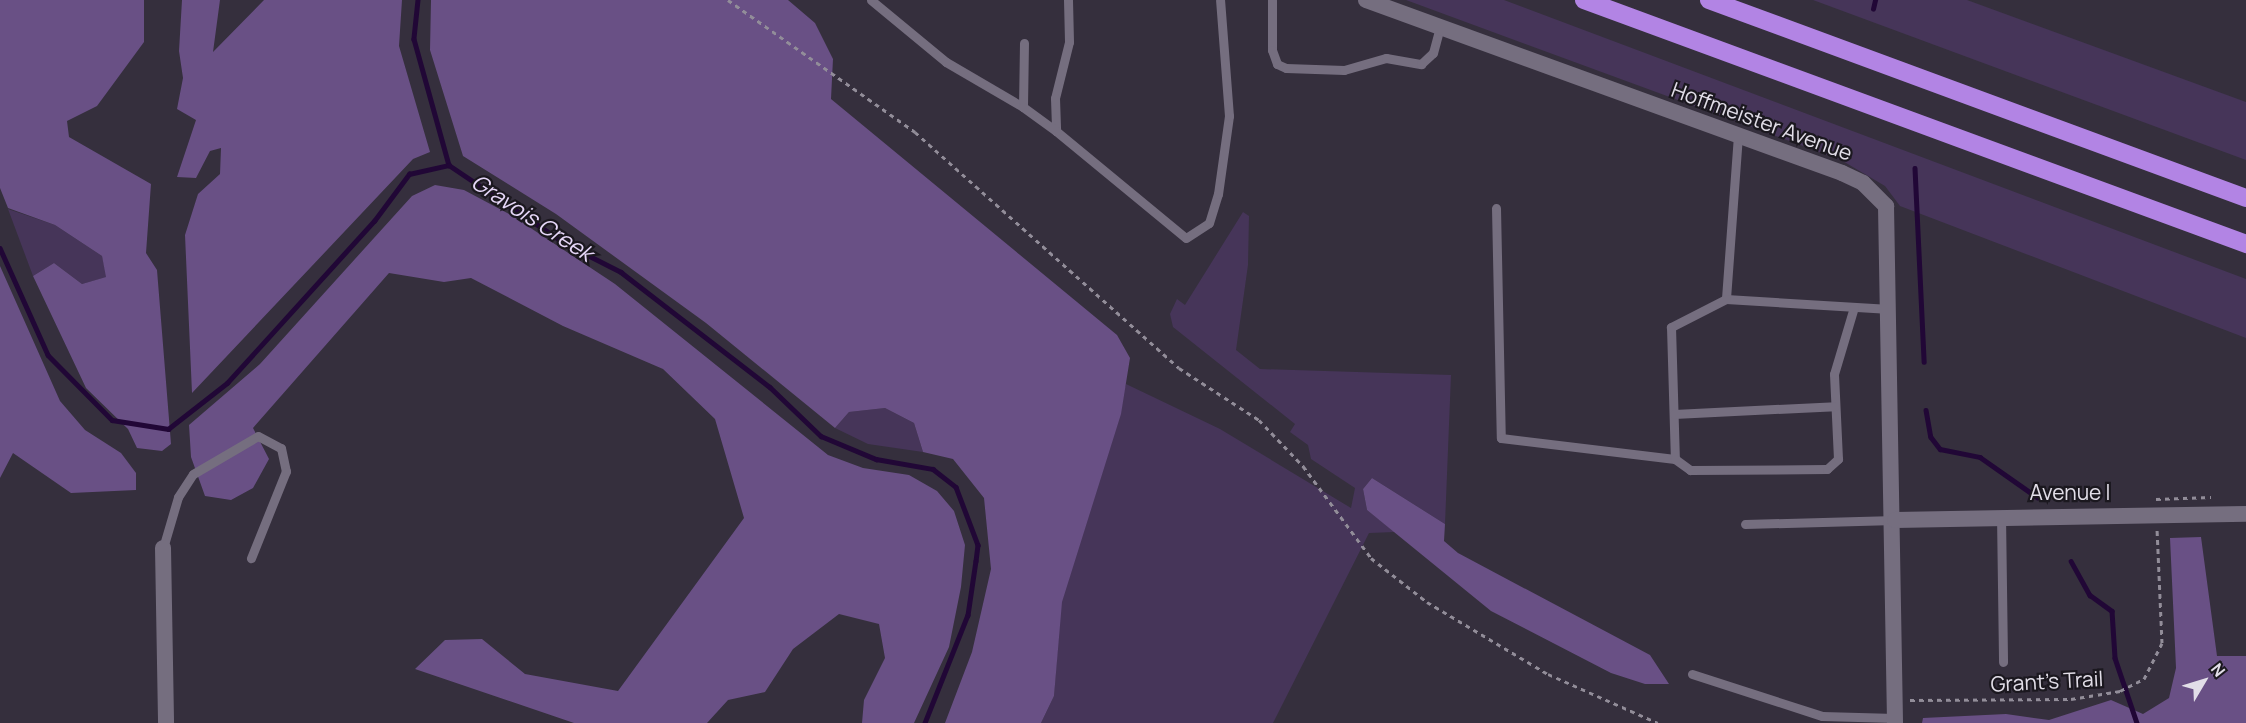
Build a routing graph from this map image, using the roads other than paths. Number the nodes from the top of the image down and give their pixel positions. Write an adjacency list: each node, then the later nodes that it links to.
1 (871, 0): 10 (lane)
2 (1068, 0): 11 (lane)
3 (1221, 0): 11 (lane)
4 (1272, 0): 8 (lane)
5 (1366, 0): 8 (street, Hoffmeister Avenue)
6 (1584, 0): 15 (highway)
7 (1709, 0): 13 (highway)
8 (1440, 27): 12 (street, Hoffmeister Avenue)
9 (1024, 43): 10 (lane)
10 (1023, 107): 11 (lane)
11 (1056, 131)
12 (1738, 135): 16 (lane); 18 (street, Hoffmeister Avenue)
13 (2246, 198)
14 (1496, 208): 21 (lane)
15 (2246, 244)
16 (1725, 299): 17 (lane); 20 (lane)
17 (1854, 307): 18 (lane); 19 (lane)
18 (1890, 309): 24 (street, Hoffmeister Avenue)
19 (1836, 406): 20 (lane); 21 (lane)
20 (1674, 414): 21 (lane)
21 (1675, 459)
22 (2246, 514): 23 (street, Avenue I)
23 (2001, 515): 24 (street, Avenue I); 28 (lane)
24 (1895, 520): 25 (lane); 30 (street, Hoffmeister Avenue)
25 (1744, 524)
26 (163, 548): 27 (lane); 31 (street)
27 (251, 558)
28 (2003, 662)
29 (1692, 674): 30 (lane)
30 (1895, 721)
31 (166, 723)

